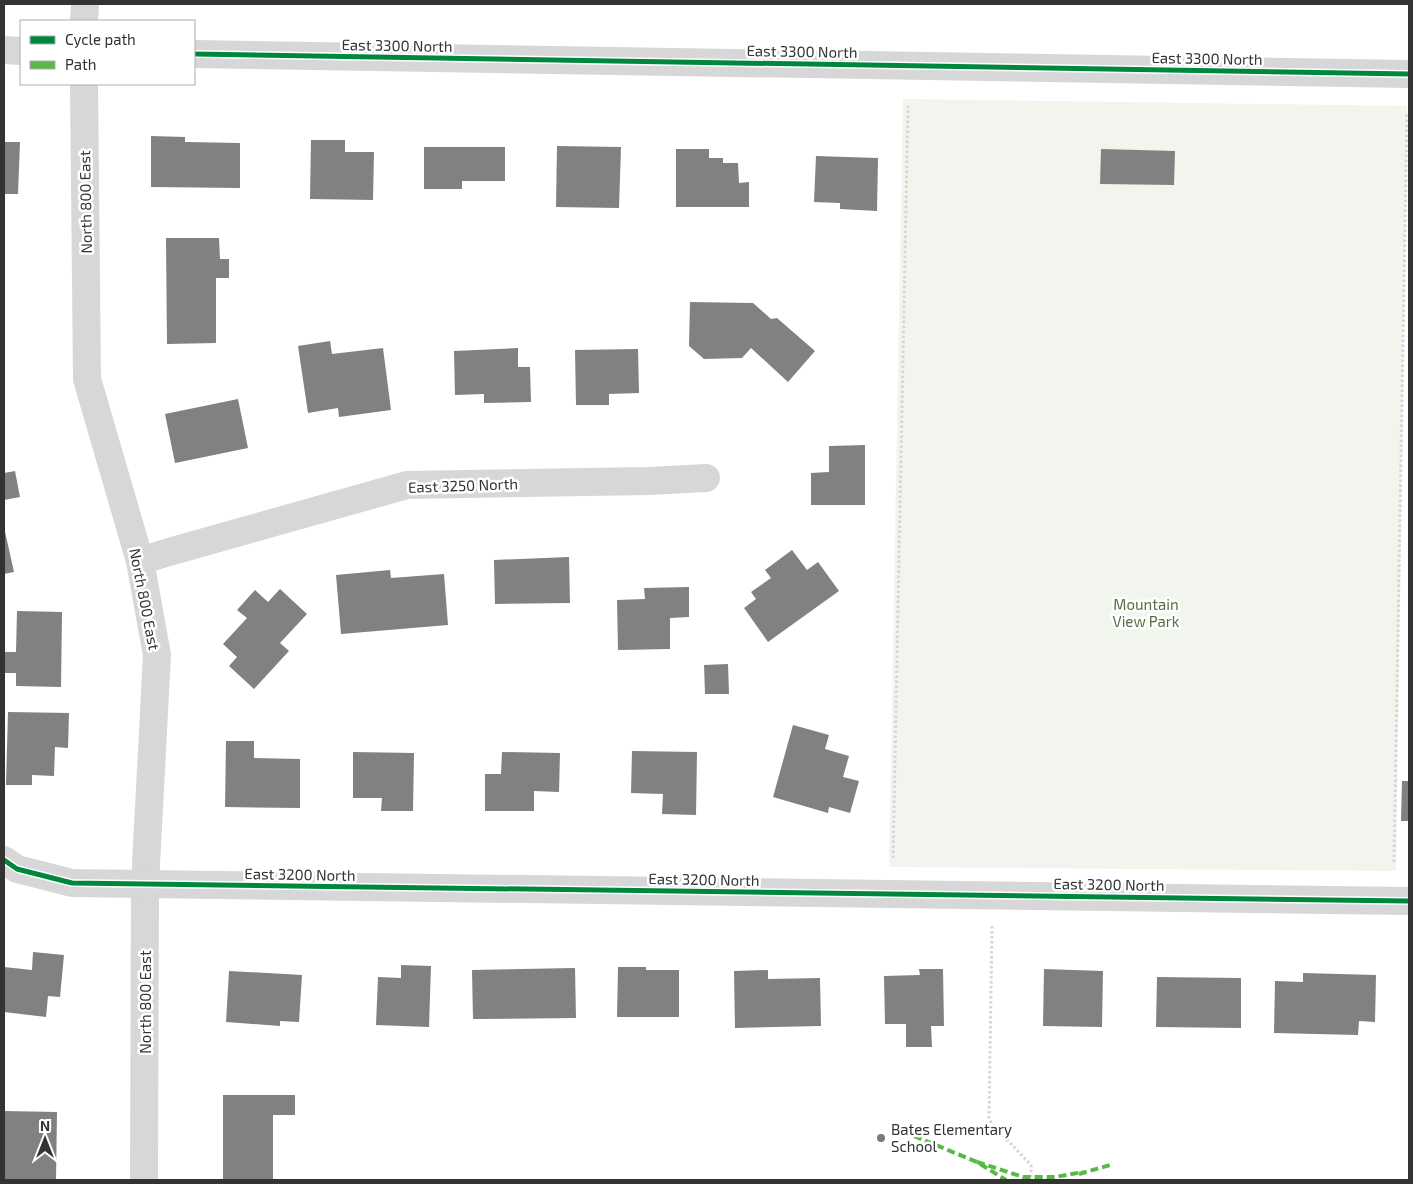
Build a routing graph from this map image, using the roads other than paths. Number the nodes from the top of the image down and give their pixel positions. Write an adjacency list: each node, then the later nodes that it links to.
1 (85, 4): 2 (street)
2 (84, 20)
3 (4, 50): 4 (street)
4 (20, 51)
5 (195, 54): 6 (street, East 3300 North)
6 (1409, 74)
7 (84, 85): 9 (street, North 800 East)
8 (706, 478): 9 (street, East 3250 North)
9 (140, 561): 11 (street, North 800 East)
10 (4, 860): 11 (street, East 3200 North)
11 (145, 884): 12 (street, East 3200 North); 13 (street, North 800 East)
12 (1409, 901)
13 (144, 1180)

